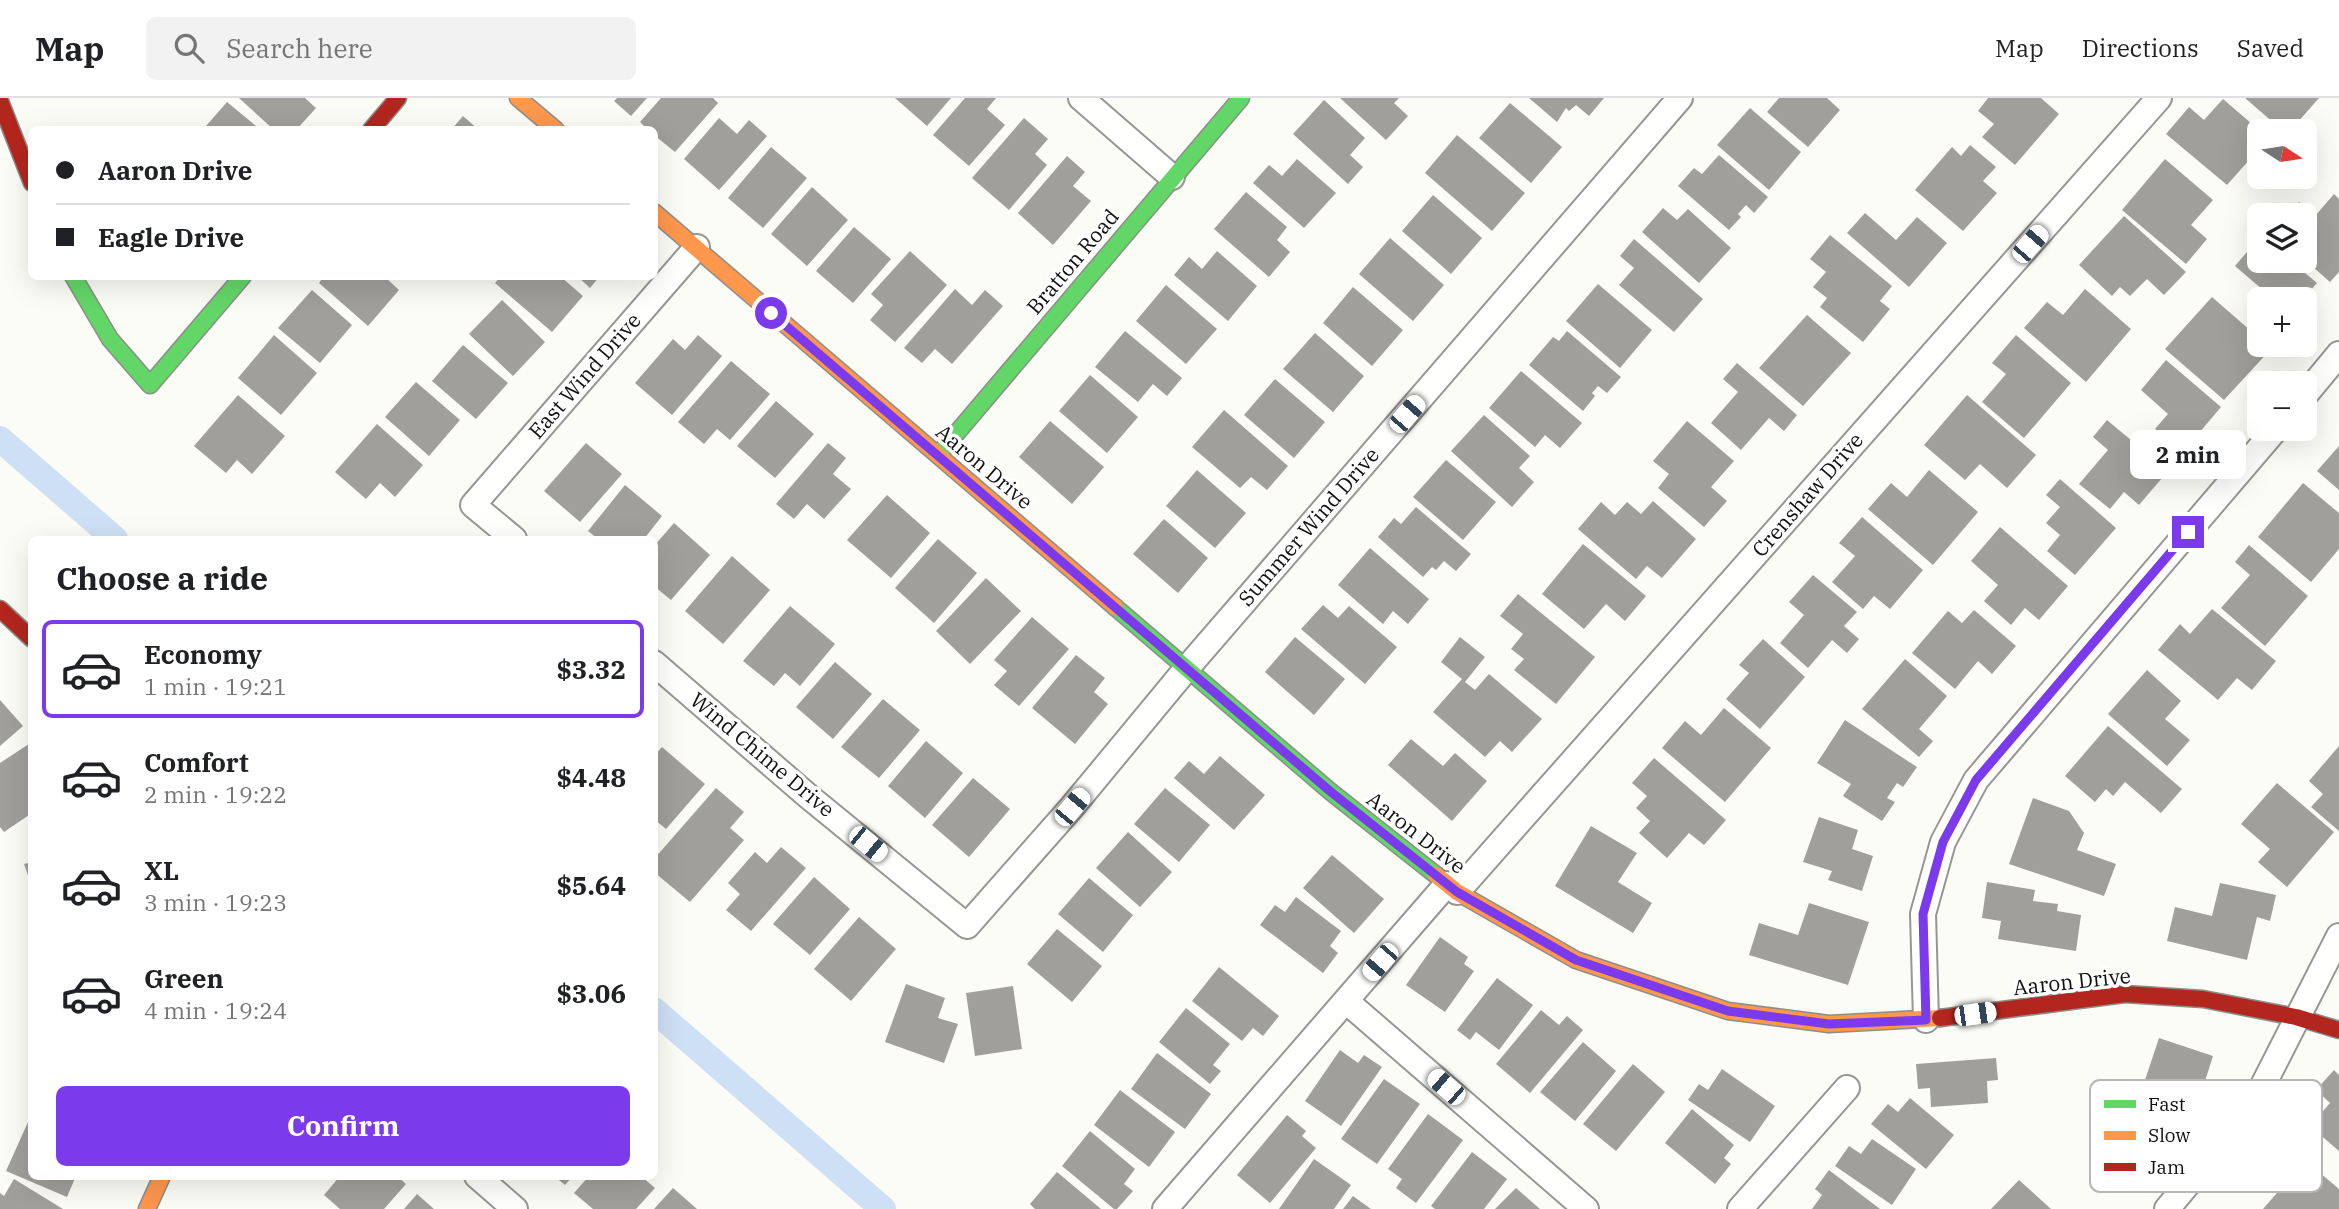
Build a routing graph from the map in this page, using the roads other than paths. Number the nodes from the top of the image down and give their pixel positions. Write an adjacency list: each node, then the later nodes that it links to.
1 (398, 98): 8 (street)
2 (518, 98): 9 (street)
3 (1081, 98): 11 (street)
4 (1241, 98): 11 (street, Bratton Road)
5 (1681, 98): 24 (street, Summer Wind Drive)
6 (2159, 98): 25 (street, Crenshaw Drive)
7 (0, 101): 10 (street)
8 (374, 126)
9 (551, 126)
10 (28, 174)
11 (1172, 177): 19 (street, Bratton Road)
12 (658, 215): 13 (street, Aaron Drive)
13 (697, 247): 19 (street, Aaron Drive); 20 (street, East Wind Drive)
14 (75, 280): 15 (street)
15 (240, 280)
16 (2339, 354): 17 (street)
17 (2317, 381)
18 (2266, 441): 30 (street)
19 (938, 455): 24 (street, Aaron Drive)
20 (510, 536)
21 (0, 609): 22 (street)
22 (28, 635)
23 (658, 666): 26 (street, Wind Chime Drive)
24 (1187, 668): 25 (street, Aaron Drive); 26 (street, Summer Wind Drive)
25 (1452, 888): 28 (street, Crenshaw Drive); 30 (street, Aaron Drive)
26 (967, 926)
27 (2339, 936): 29 (street)
28 (1346, 1001): 37 (street, Crenshaw Drive); 40 (street)
29 (2296, 1017): 30 (street, Aaron Drive); 31 (street, Aaron Drive); 32 (street)
30 (1926, 1020)
31 (2339, 1030)
32 (2265, 1080)
33 (1847, 1088): 41 (street)
34 (160, 1180): 38 (street)
35 (482, 1180): 39 (street)
36 (2181, 1192): 42 (street)
37 (1178, 1205)
38 (147, 1209)
39 (515, 1209)
40 (1586, 1209)
41 (1740, 1209)
42 (2167, 1209)

